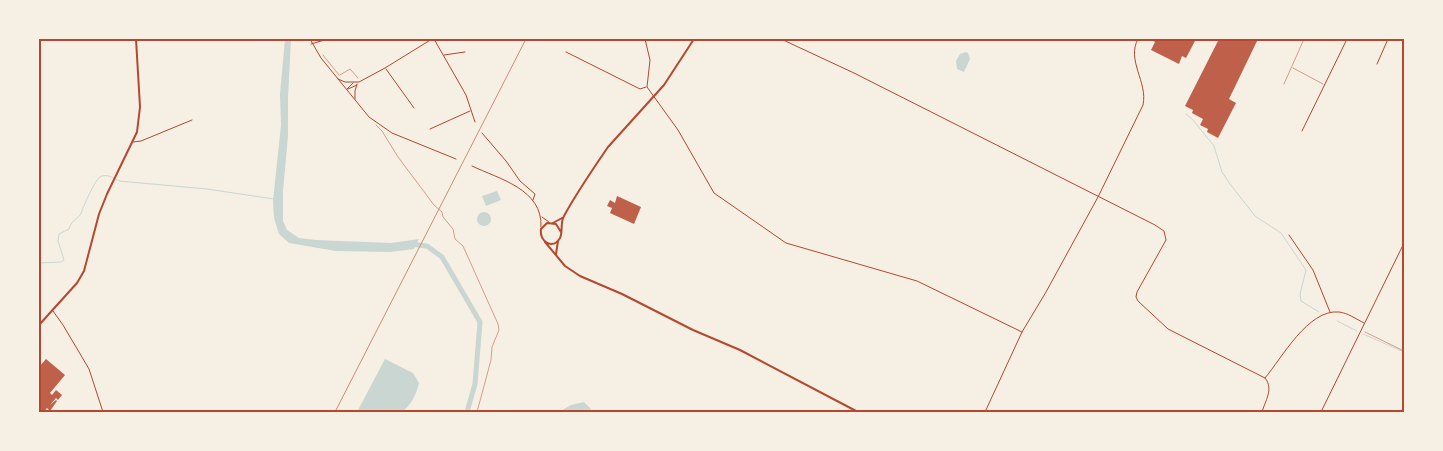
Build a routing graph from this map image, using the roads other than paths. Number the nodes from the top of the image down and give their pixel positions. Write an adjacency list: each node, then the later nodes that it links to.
1 (136, 39): 36 (main road)
2 (310, 39): 12 (street)
3 (328, 39): 12 (street)
4 (433, 39): 15 (street); 18 (street)
5 (645, 39): 25 (street)
6 (694, 39): 27 (main road)
7 (781, 39): 39 (street)
8 (1138, 39): 39 (street)
9 (1304, 39): 17 (lane)
10 (1347, 39): 24 (street)
11 (1388, 39): 16 (street)
12 (311, 44): 19 (street)
13 (465, 52): 15 (street)
14 (566, 52): 25 (street)
15 (443, 55): 30 (street)
16 (1377, 64)
17 (1292, 66): 23 (lane); 24 (lane)
18 (385, 68): 20 (street); 29 (street)
19 (338, 79): 21 (street); 26 (street)
20 (360, 82): 21 (street); 22 (street)
21 (354, 83): 26 (street)
22 (357, 84): 26 (street); 28 (street)
23 (1284, 84)
24 (1324, 84): 34 (street)
25 (647, 87): 27 (street)
26 (346, 90): 28 (street)
27 (654, 96): 42 (main road); 55 (street)
28 (355, 100): 37 (street)
29 (414, 108)
30 (470, 110): 32 (street); 33 (street)
31 (192, 120): 36 (street)
32 (475, 122)
33 (430, 129)
34 (1302, 131)
35 (482, 133): 40 (street)
36 (132, 142): 51 (main road)
37 (456, 159)
38 (472, 166): 40 (street)
39 (1098, 196): 55 (street); 56 (street)
40 (533, 200): 41 (street)
41 (541, 217): 43 (street); 44 (street)
42 (564, 217): 43 (main road); 45 (main road)
43 (552, 223): 44 (main road); 45 (main road)
44 (541, 229): 48 (main road)
45 (561, 232): 47 (main road)
46 (1289, 235): 52 (street)
47 (559, 239): 48 (main road); 50 (main road)
48 (545, 242): 50 (main road)
49 (1404, 243): 53 (street)
50 (556, 256): 58 (main road)
51 (52, 311): 54 (main road); 57 (street)
52 (1330, 313): 53 (street); 56 (street)
53 (1365, 324): 61 (street)
54 (39, 325)
55 (1022, 332): 59 (street)
56 (1265, 378): 60 (street)
57 (103, 412)
58 (858, 412)
59 (985, 412)
60 (1262, 412)
61 (1321, 412)

